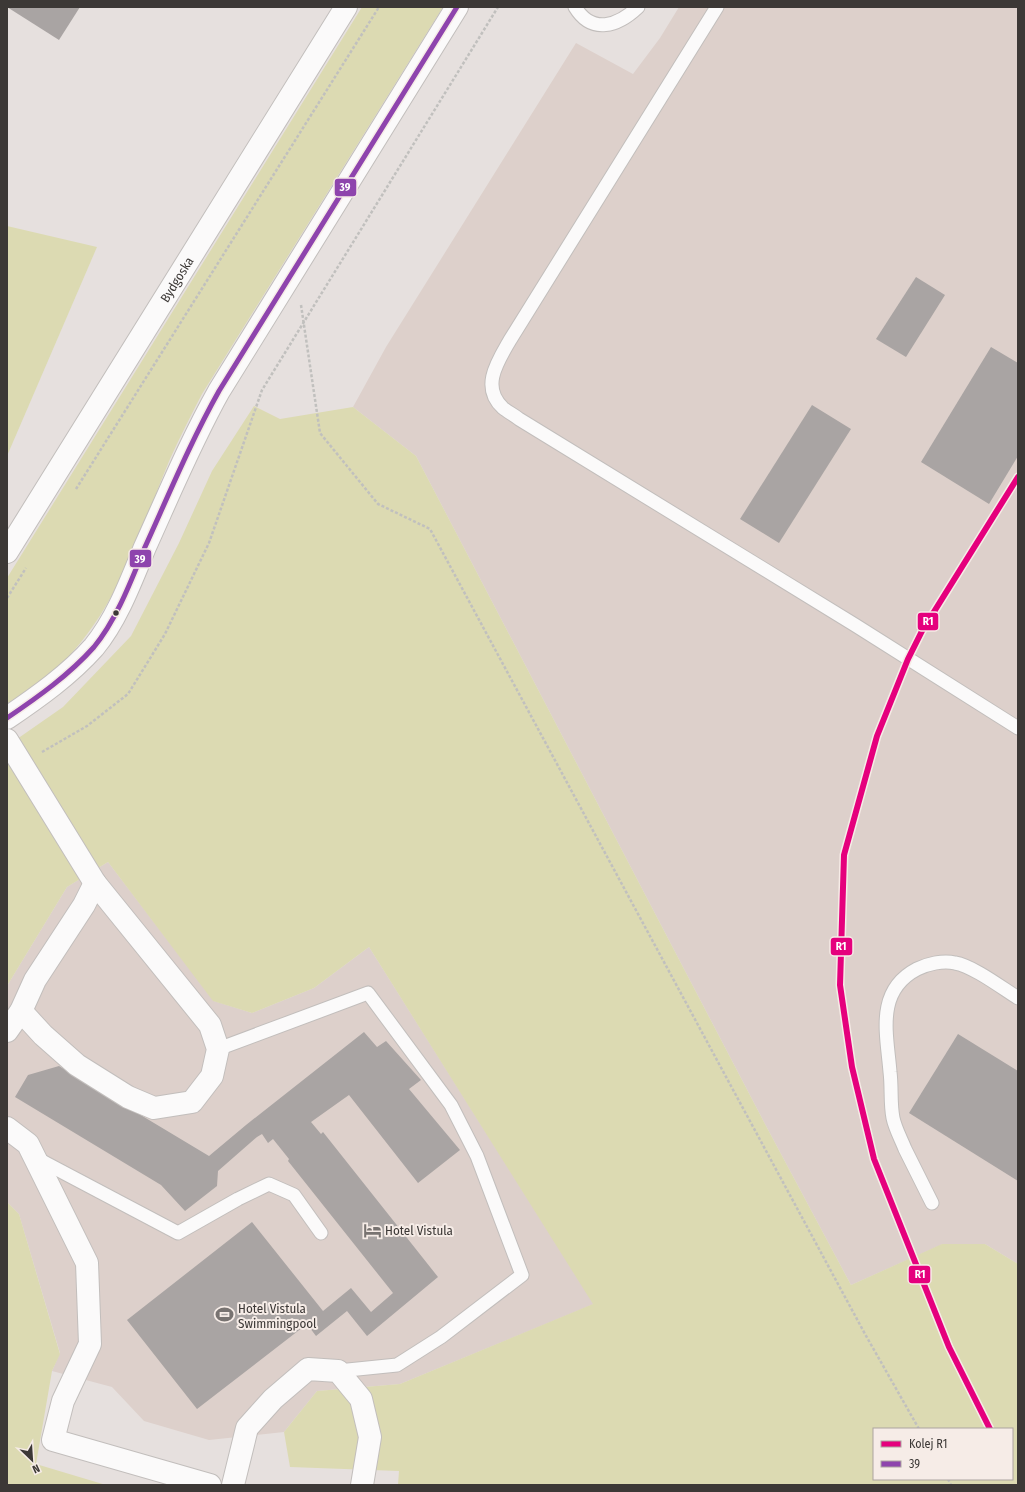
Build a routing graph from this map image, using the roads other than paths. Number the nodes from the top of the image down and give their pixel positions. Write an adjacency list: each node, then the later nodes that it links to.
1 (346, 7): 6 (street, Bydgoska)
2 (457, 7): 7 (street)
3 (575, 7): 4 (lane)
4 (638, 7)
5 (717, 7): 8 (lane)
6 (7, 552)
7 (7, 718)
8 (1018, 728)
9 (7, 740): 10 (street)
10 (95, 883): 12 (street); 14 (street)
11 (1018, 998): 17 (lane)
12 (21, 1011): 13 (street); 14 (street)
13 (7, 1031)
14 (218, 1049): 19 (lane)
15 (7, 1128): 16 (street)
16 (34, 1157): 18 (lane); 20 (street)
17 (932, 1203)
18 (321, 1233)
19 (338, 1372): 21 (street); 22 (street)
20 (210, 1485)
21 (234, 1485)
22 (362, 1485)

